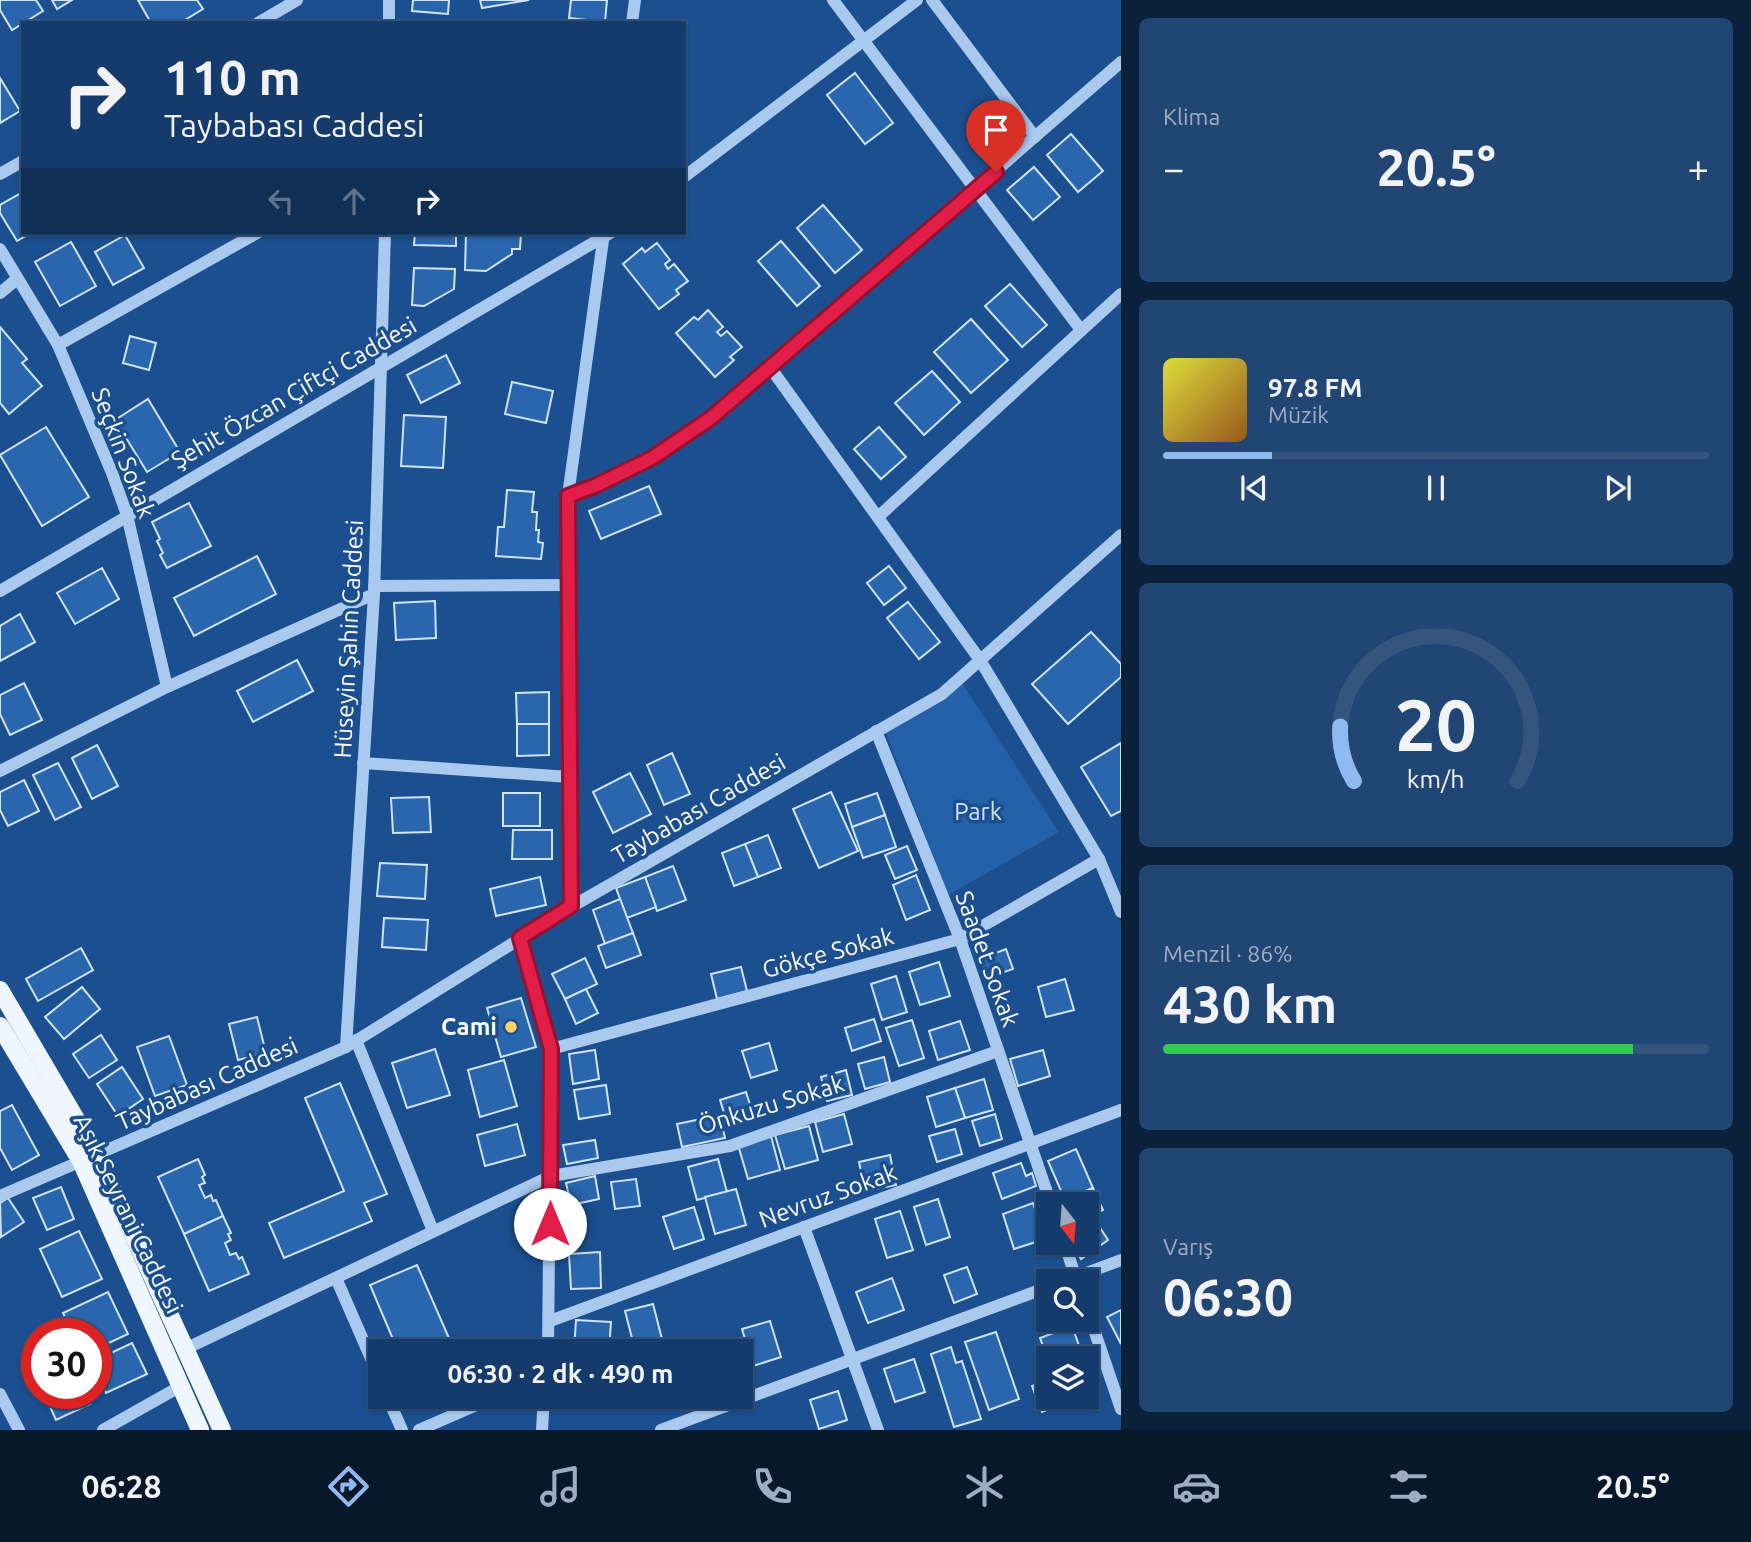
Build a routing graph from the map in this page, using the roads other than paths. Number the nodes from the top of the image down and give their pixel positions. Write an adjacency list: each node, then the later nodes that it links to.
1 (297, 0): 7 (street)
2 (389, 0): 8 (street)
3 (635, 0): 9 (street)
4 (833, 0): 10 (street)
5 (917, 0): 10 (street)
6 (932, 0): 12 (street)
7 (261, 21)
8 (389, 21)
9 (632, 21)
10 (864, 41): 15 (street); 16 (street)
11 (1121, 62): 12 (street)
12 (1035, 137): 16 (street)
13 (21, 162): 14 (street)
14 (0, 174)
15 (686, 175)
16 (976, 189): 24 (street); 26 (street)
17 (253, 235): 25 (street)
18 (385, 235): 27 (street, Hüseyin Şahin Caddesi)
19 (606, 235): 27 (street, Şehit Özcan Çiftçi Caddesi); 28 (street)
20 (0, 249): 21 (street, Seçkin Sokak)
21 (17, 279): 22 (street); 25 (street, Seçkin Sokak)
22 (0, 293)
23 (1121, 294): 24 (street)
24 (1082, 330): 30 (street)
25 (58, 345): 29 (street, Seçkin Sokak)
26 (770, 367): 28 (street); 30 (street)
27 (381, 368): 29 (street, Şehit Özcan Çiftçi Caddesi); 33 (street, Hüseyin Şahin Caddesi)
28 (568, 496): 32 (street)
29 (127, 515): 34 (street, Şehit Özcan Çiftçi Caddesi); 36 (street, Seçkin Sokak)
30 (878, 517): 35 (street)
31 (1121, 535): 35 (street, Taybabası Caddesi)
32 (569, 585): 33 (street); 40 (street)
33 (374, 590): 36 (street); 38 (street, Hüseyin Şahin Caddesi)
34 (0, 591)
35 (980, 660): 37 (street, Taybabası Caddesi); 41 (street)
36 (167, 687): 39 (street)
37 (876, 731): 42 (street, Taybabası Caddesi); 45 (street, Saadet Sokak)
38 (363, 763): 40 (street); 48 (street, Hüseyin Şahin Caddesi)
39 (0, 771)
40 (570, 777): 42 (street)
41 (1099, 859): 43 (street); 45 (street, Gökçe Sokak)
42 (571, 906): 44 (street, Taybabası Caddesi)
43 (1121, 912)
44 (520, 938): 48 (street, Taybabası Caddesi); 49 (street)
45 (960, 939): 49 (street, Gökçe Sokak); 50 (street, Saadet Sokak)
46 (0, 990): 53 (main road)
47 (0, 1026): 53 (main road, Aşık Seyrani Caddesi)
48 (351, 1043): 53 (street, Taybabası Caddesi); 58 (street)
49 (551, 1049): 54 (street)
50 (998, 1051): 52 (street, Saadet Sokak); 54 (street, Önkuzu Sokak)
51 (1121, 1110): 52 (street, Nevruz Sokak)
52 (1030, 1144): 55 (street, Saadet Sokak); 57 (street, Nevruz Sokak)
53 (89, 1158): 56 (street, Taybabası Caddesi); 66 (main road); 69 (main road, Aşık Seyrani Caddesi)
54 (551, 1176): 58 (street, Önkuzu Sokak); 63 (street)
55 (1047, 1192)
56 (0, 1196)
57 (804, 1227): 63 (street, Nevruz Sokak); 68 (street)
58 (433, 1231): 61 (street, Önkuzu Sokak)
59 (1121, 1260): 60 (street)
60 (1099, 1269)
61 (336, 1278): 66 (street, Önkuzu Sokak); 67 (street)
62 (1036, 1291): 68 (street)
63 (550, 1321): 65 (street)
64 (1095, 1332): 74 (street)
65 (549, 1339)
66 (185, 1349): 78 (main road)
67 (368, 1351)
68 (852, 1359): 82 (street); 83 (street)
69 (181, 1386): 76 (street); 77 (main road, Aşık Seyrani Caddesi)
70 (0, 1394): 75 (street)
71 (393, 1409): 79 (street)
72 (467, 1409): 80 (street)
73 (543, 1409): 81 (street)
74 (1121, 1409)
75 (19, 1430)
76 (103, 1430)
77 (200, 1430)
78 (222, 1430)
79 (402, 1430)
80 (419, 1430)
81 (542, 1430)
82 (661, 1430)
83 (878, 1430)

